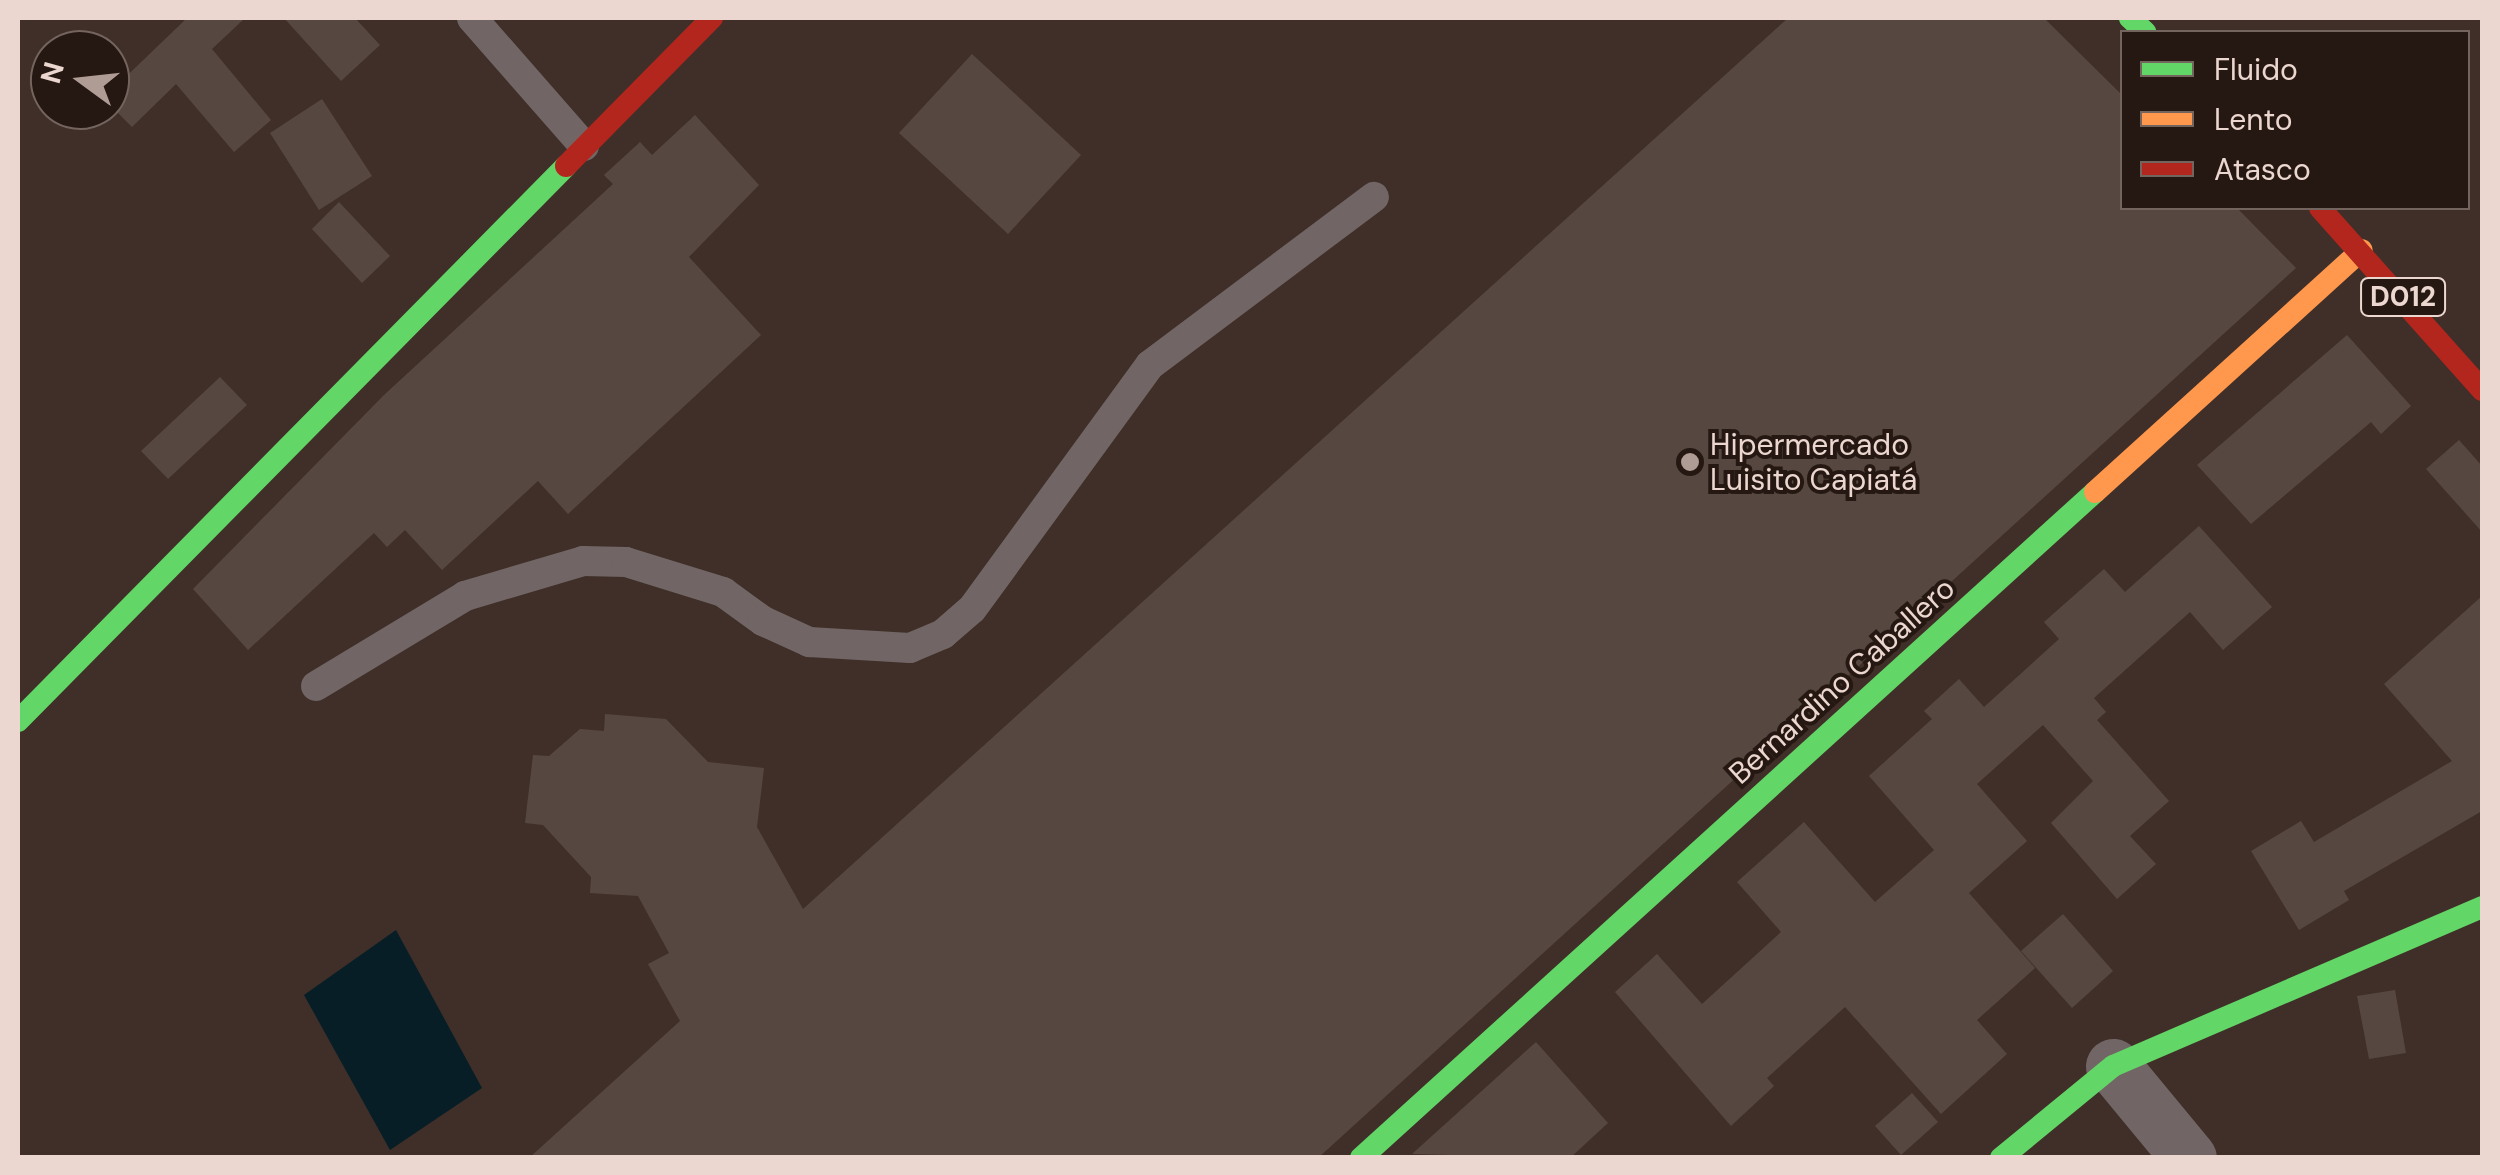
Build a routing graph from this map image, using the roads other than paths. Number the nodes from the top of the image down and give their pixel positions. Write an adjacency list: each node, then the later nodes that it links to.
1 (472, 18): 3 (lane)
2 (712, 18): 3 (street)
3 (584, 146): 9 (street)
4 (1374, 198): 8 (lane)
5 (2322, 210): 6 (street, D012)
6 (2362, 250): 7 (street, D012); 12 (street, Bernardino Caballero)
7 (2482, 390)
8 (316, 686)
9 (18, 721)
10 (2482, 907): 11 (street)
11 (2112, 1066): 13 (street); 14 (street)
12 (1361, 1158)
13 (2001, 1158)
14 (2190, 1158)

